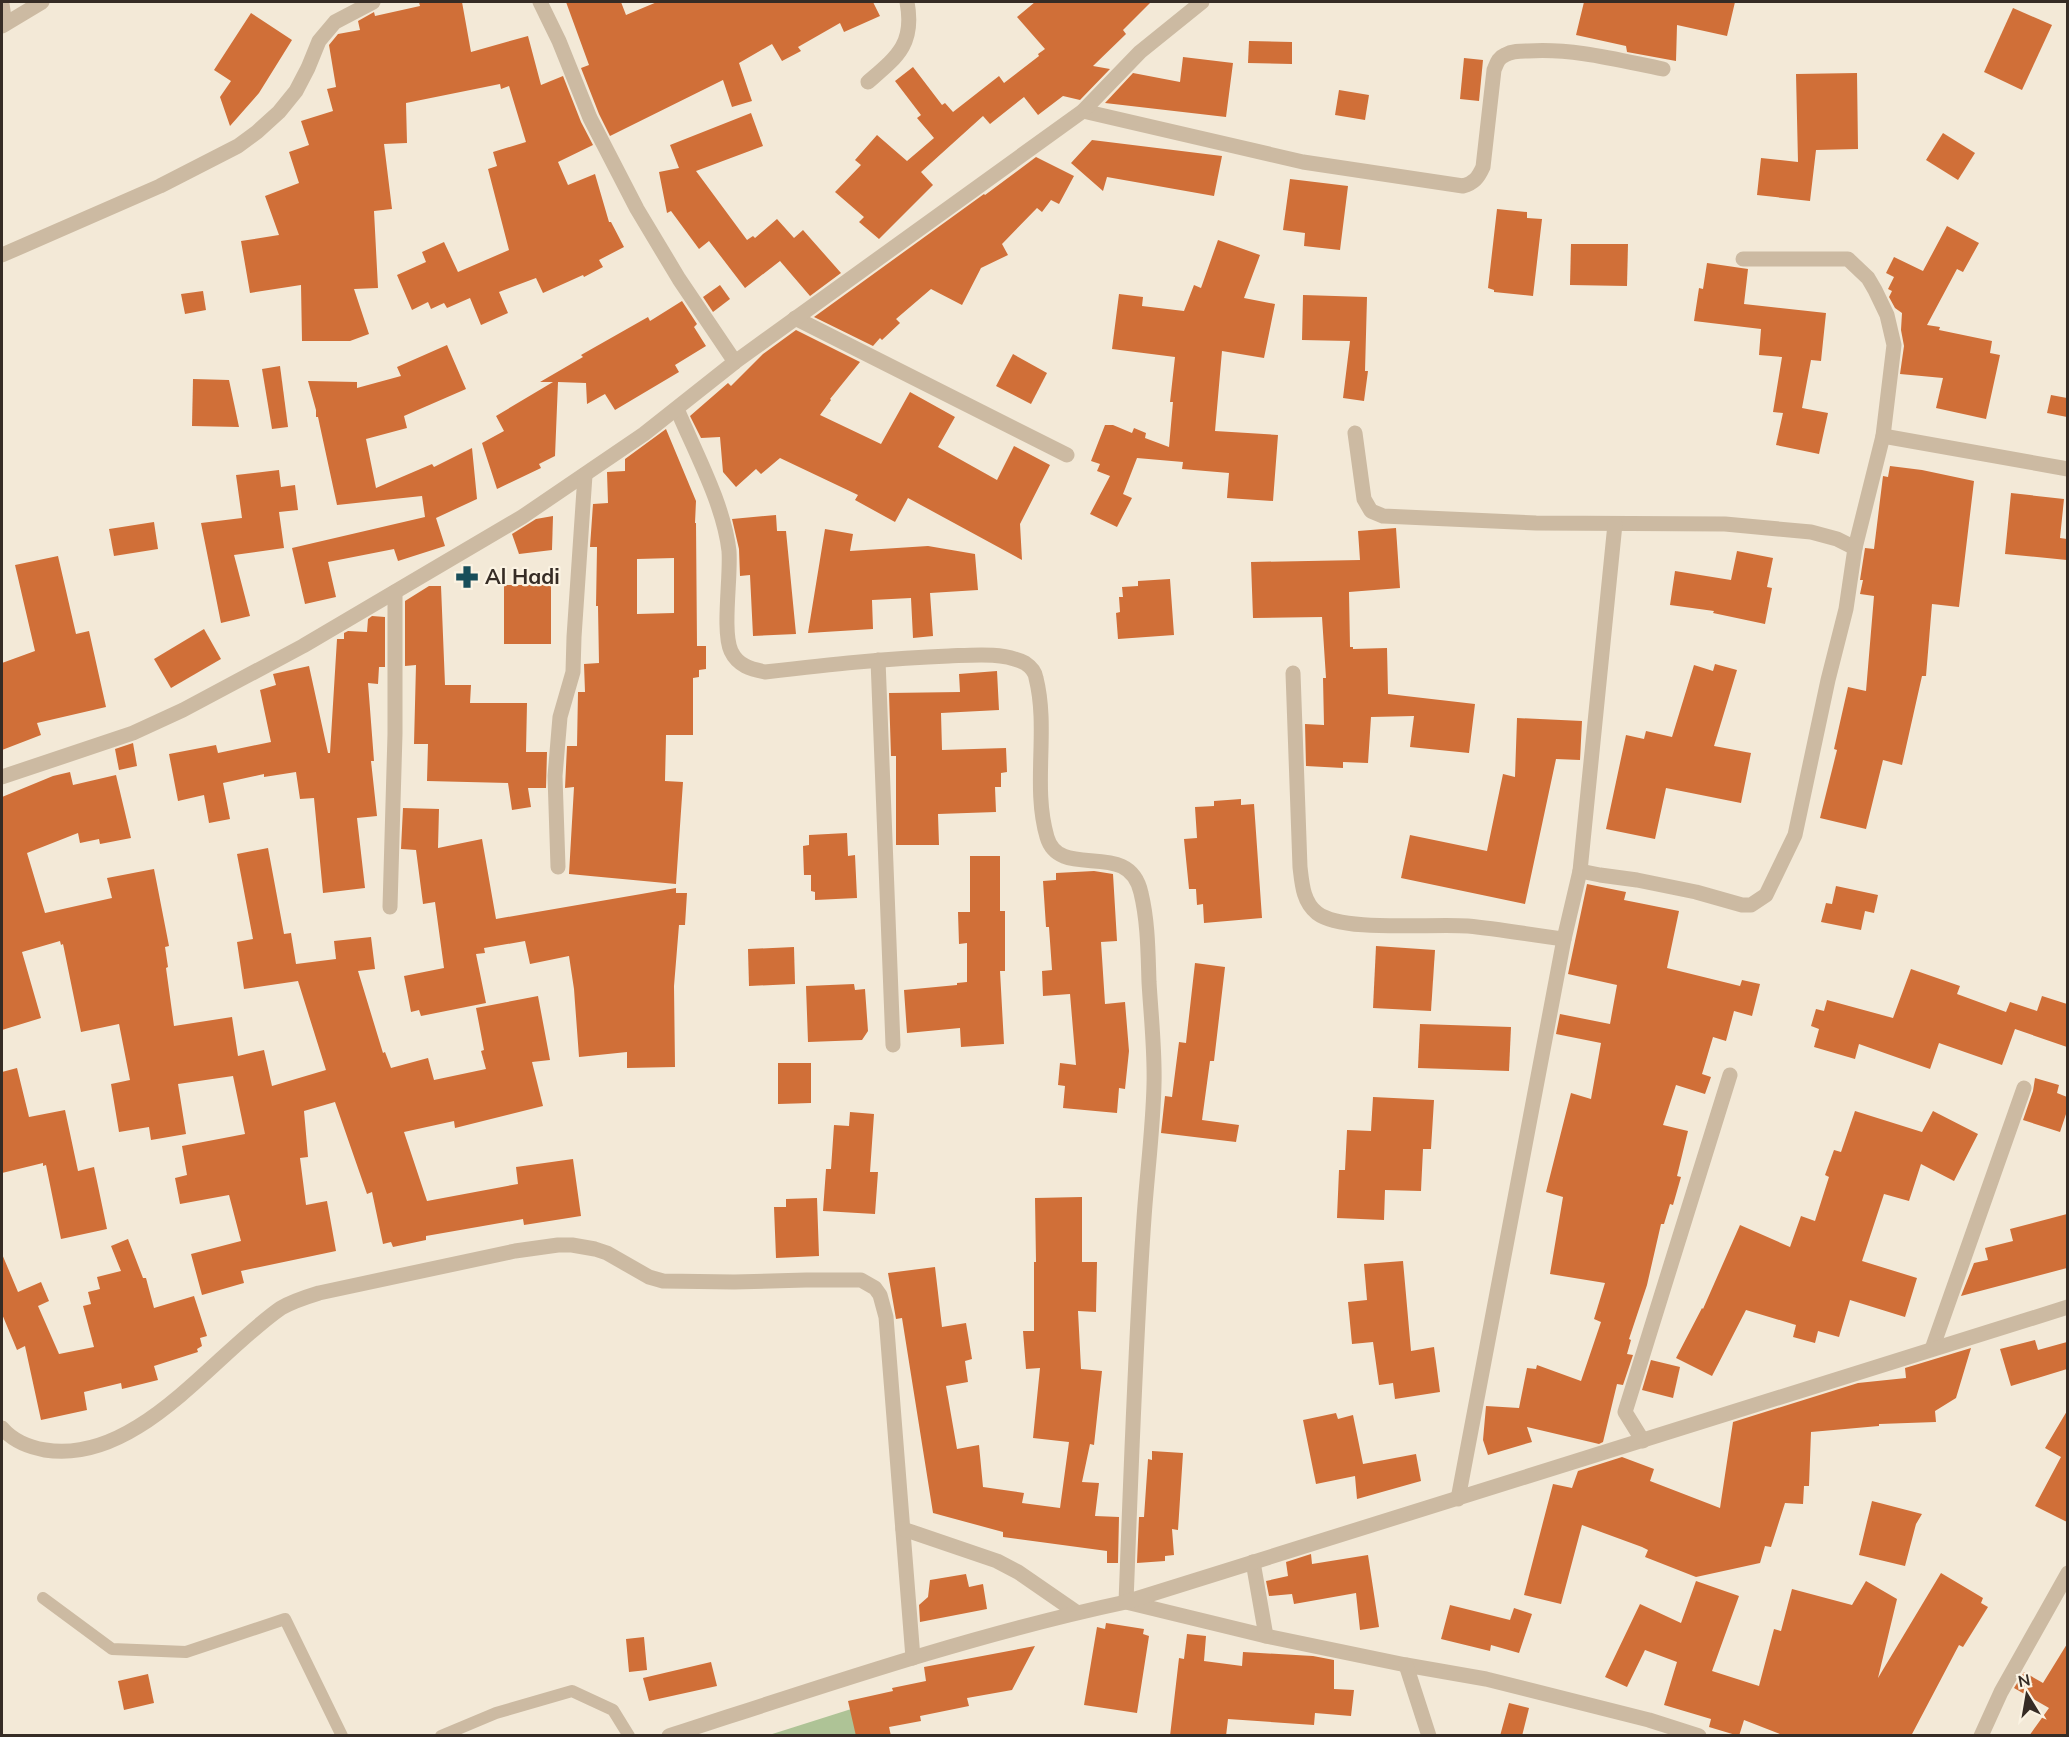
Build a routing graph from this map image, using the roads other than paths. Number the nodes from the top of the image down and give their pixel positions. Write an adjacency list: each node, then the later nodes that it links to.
1 (42, 2): 7 (street)
2 (373, 2): 11 (street)
3 (540, 2): 14 (street)
4 (907, 2): 9 (street)
5 (1202, 2): 10 (street)
6 (2, 4): 7 (street)
7 (3, 25)
8 (1663, 69): 10 (street)
9 (868, 82)
10 (1083, 111): 13 (street)
11 (2, 255)
12 (1743, 259): 17 (street)
13 (795, 318): 14 (street); 18 (street)
14 (735, 362): 15 (street)
15 (677, 409): 20 (street); 24 (street)
16 (1355, 433): 21 (street)
17 (1883, 436): 19 (street); 22 (street)
18 (1066, 455)
19 (2067, 469)
20 (585, 474): 23 (street); 27 (street)
21 (1616, 524): 22 (street); 28 (street)
22 (1855, 549): 28 (street)
23 (395, 592): 26 (street); 29 (street)
24 (878, 660): 31 (street); 43 (street)
25 (1293, 673): 30 (street)
26 (2, 777)
27 (558, 867)
28 (1580, 871): 30 (street)
29 (390, 907)
30 (1564, 939): 38 (street)
31 (893, 1045)
32 (1730, 1075): 37 (street)
33 (2024, 1088): 35 (street)
34 (2067, 1307): 35 (street)
35 (1932, 1349): 37 (street)
36 (2, 1428): 39 (street)
37 (1643, 1441): 38 (street)
38 (1458, 1499): 40 (street)
39 (903, 1528): 44 (street); 46 (street)
40 (1253, 1562): 43 (street); 45 (street)
41 (2067, 1573): 54 (street)
42 (43, 1598): 48 (lane)
43 (1126, 1602): 44 (street); 45 (street)
44 (1076, 1612): 46 (street)
45 (1266, 1636): 47 (street)
46 (913, 1658): 51 (street)
47 (1406, 1665): 52 (street); 53 (street)
48 (342, 1736)
49 (441, 1736): 50 (lane)
50 (629, 1736)
51 (669, 1736)
52 (1429, 1736)
53 (1699, 1736)
54 (1981, 1736)

